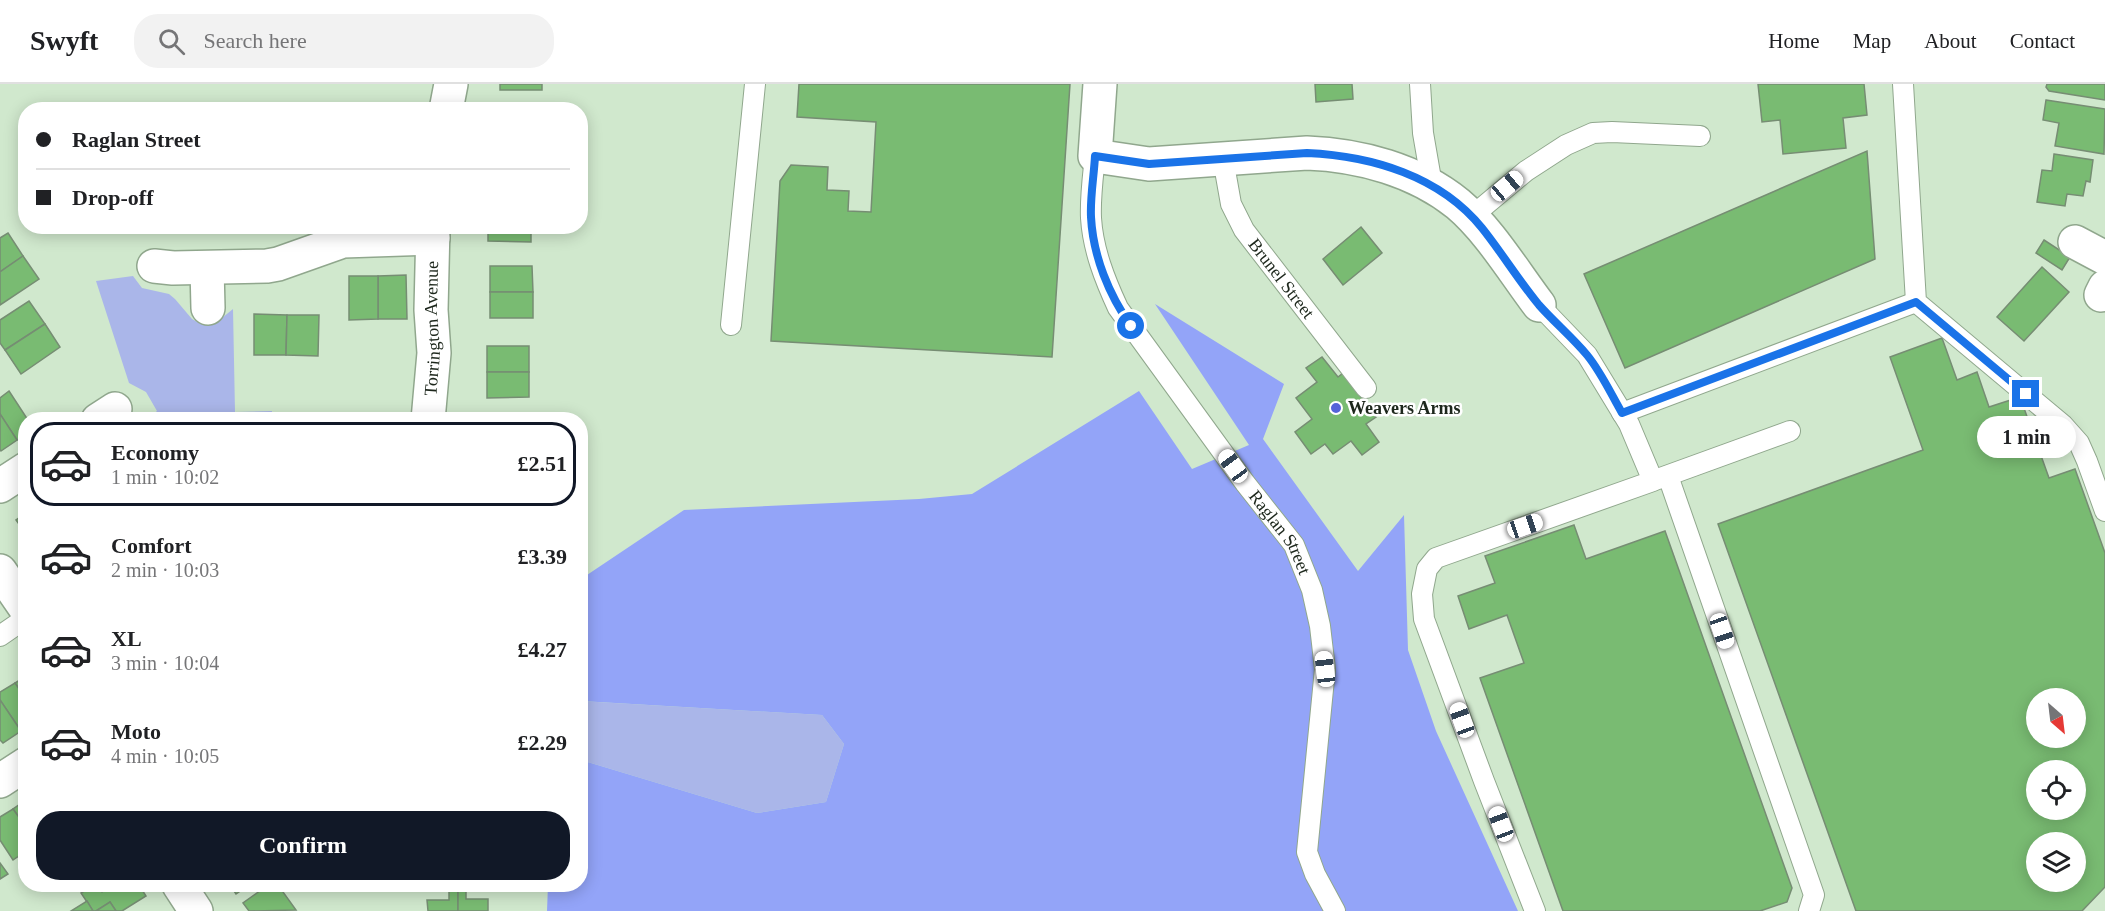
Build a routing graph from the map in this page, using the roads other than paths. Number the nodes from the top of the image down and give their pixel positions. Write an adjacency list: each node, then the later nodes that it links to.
1 (451, 84): 6 (street)
2 (755, 84): 21 (lane)
3 (1100, 84): 8 (street, Raglan Street)
4 (1420, 84): 10 (lane)
5 (1903, 84): 18 (lane)
6 (448, 102)
7 (1700, 136): 11 (lane)
8 (1095, 156): 9 (street); 38 (lane, Raglan Street)
9 (1223, 159): 10 (street); 22 (lane, Brunel Street)
10 (1432, 185): 11 (street)
11 (1471, 217): 19 (street)
12 (413, 234): 17 (street, Torrington Avenue)
13 (433, 234): 23 (street, Torrington Avenue)
14 (2075, 242): 15 (street)
15 (2105, 258)
16 (154, 266): 17 (street, Torrington Avenue)
17 (207, 268): 20 (street)
18 (1916, 302): 24 (lane); 29 (lane)
19 (1539, 305): 24 (lane)
20 (208, 308)
21 (730, 325)
22 (1366, 388)
23 (429, 412)
24 (1622, 413): 27 (lane)
25 (1790, 431): 27 (lane)
26 (18, 474): 28 (street)
27 (1660, 479): 39 (lane); 40 (lane)
28 (0, 486)
29 (2105, 511)
30 (0, 571): 31 (street)
31 (18, 597)
32 (18, 624): 33 (lane)
33 (0, 636)
34 (18, 769): 35 (street)
35 (0, 781)
36 (184, 892): 37 (street)
37 (196, 911)
38 (1335, 911)
39 (1535, 911)
40 (1809, 911)

